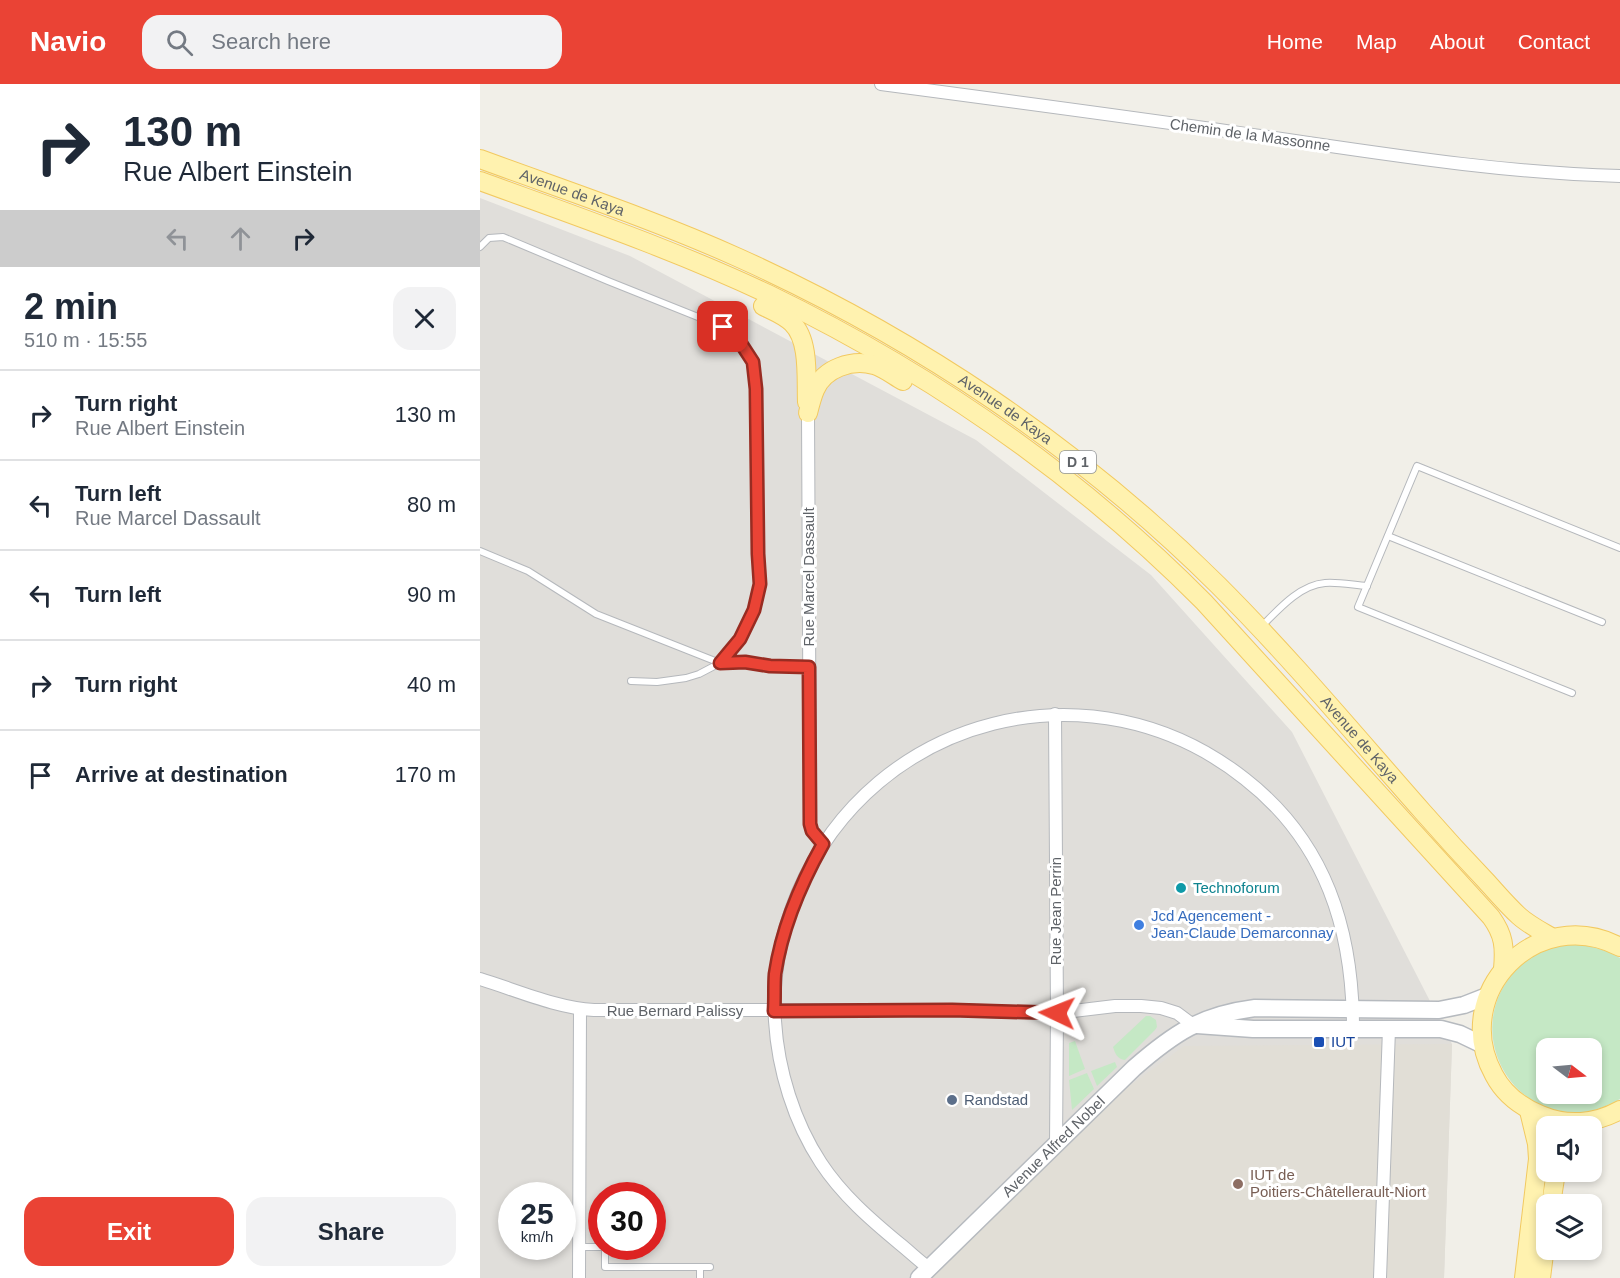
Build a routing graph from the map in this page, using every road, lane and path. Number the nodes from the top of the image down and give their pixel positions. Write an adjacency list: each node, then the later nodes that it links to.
1 (881, 84): 3 (street, Chemin de la Massonne)
2 (480, 159): 14 (main road, Avenue de Kaya / D 1)
3 (1620, 176)
4 (480, 181): 5 (main road, Avenue de Kaya / D 1)
5 (626, 236): 7 (main road); 11 (main road, Avenue de Kaya / D 1)
6 (480, 247): 15 (lane)
7 (808, 413): 11 (main road); 16 (street, Rue Marcel Dassault)
8 (1388, 536): 9 (lane); 12 (lane); 13 (lane)
9 (1620, 548)
10 (480, 551): 15 (lane)
11 (1170, 568): 23 (main road, Avenue de Kaya / D 1)
12 (1367, 586): 14 (lane); 18 (lane)
13 (1602, 622)
14 (1260, 628): 21 (main road, Avenue de Kaya / D 1)
15 (720, 663): 16 (lane); 17 (lane)
16 (809, 667): 20 (street, Rue Marcel Dassault)
17 (631, 681)
18 (1572, 693)
19 (1055, 714): 20 (street); 27 (street); 29 (street, Rue Jean Perrin)
20 (823, 844): 28 (street)
21 (1553, 938): 22 (main road); 23 (main road)
22 (1620, 947)
23 (1503, 969): 25 (main road)
24 (480, 980): 26 (street, Rue Bernard Palissy)
25 (1487, 996): 27 (street, Avenue Alfred Nobel); 33 (main road)
26 (580, 1009): 28 (street, Rue Bernard Palissy); 39 (street)
27 (1353, 1010): 30 (street, Avenue Alfred Nobel); 31 (street)
28 (774, 1011): 29 (street, Rue Bernard Palissy); 43 (street)
29 (1057, 1013): 30 (street, Rue Bernard Palissy); 38 (street, Rue Jean Perrin)
30 (1193, 1025): 31 (street); 38 (street, Avenue Alfred Nobel)
31 (1353, 1029): 32 (street)
32 (1389, 1029): 33 (street); 46 (street)
33 (1483, 1045): 34 (main road)
34 (1529, 1111): 36 (main road); 47 (main road)
35 (1617, 1115): 37 (main road)
36 (1542, 1116)
37 (1602, 1118)
38 (1056, 1145): 43 (street, Avenue Alfred Nobel)
39 (579, 1247): 41 (lane); 44 (street)
40 (1543, 1260): 48 (main road)
41 (700, 1268): 42 (lane); 45 (lane)
42 (710, 1268)
43 (924, 1273)
44 (579, 1278)
45 (700, 1278)
46 (1380, 1278)
47 (1524, 1278)
48 (1541, 1278)

